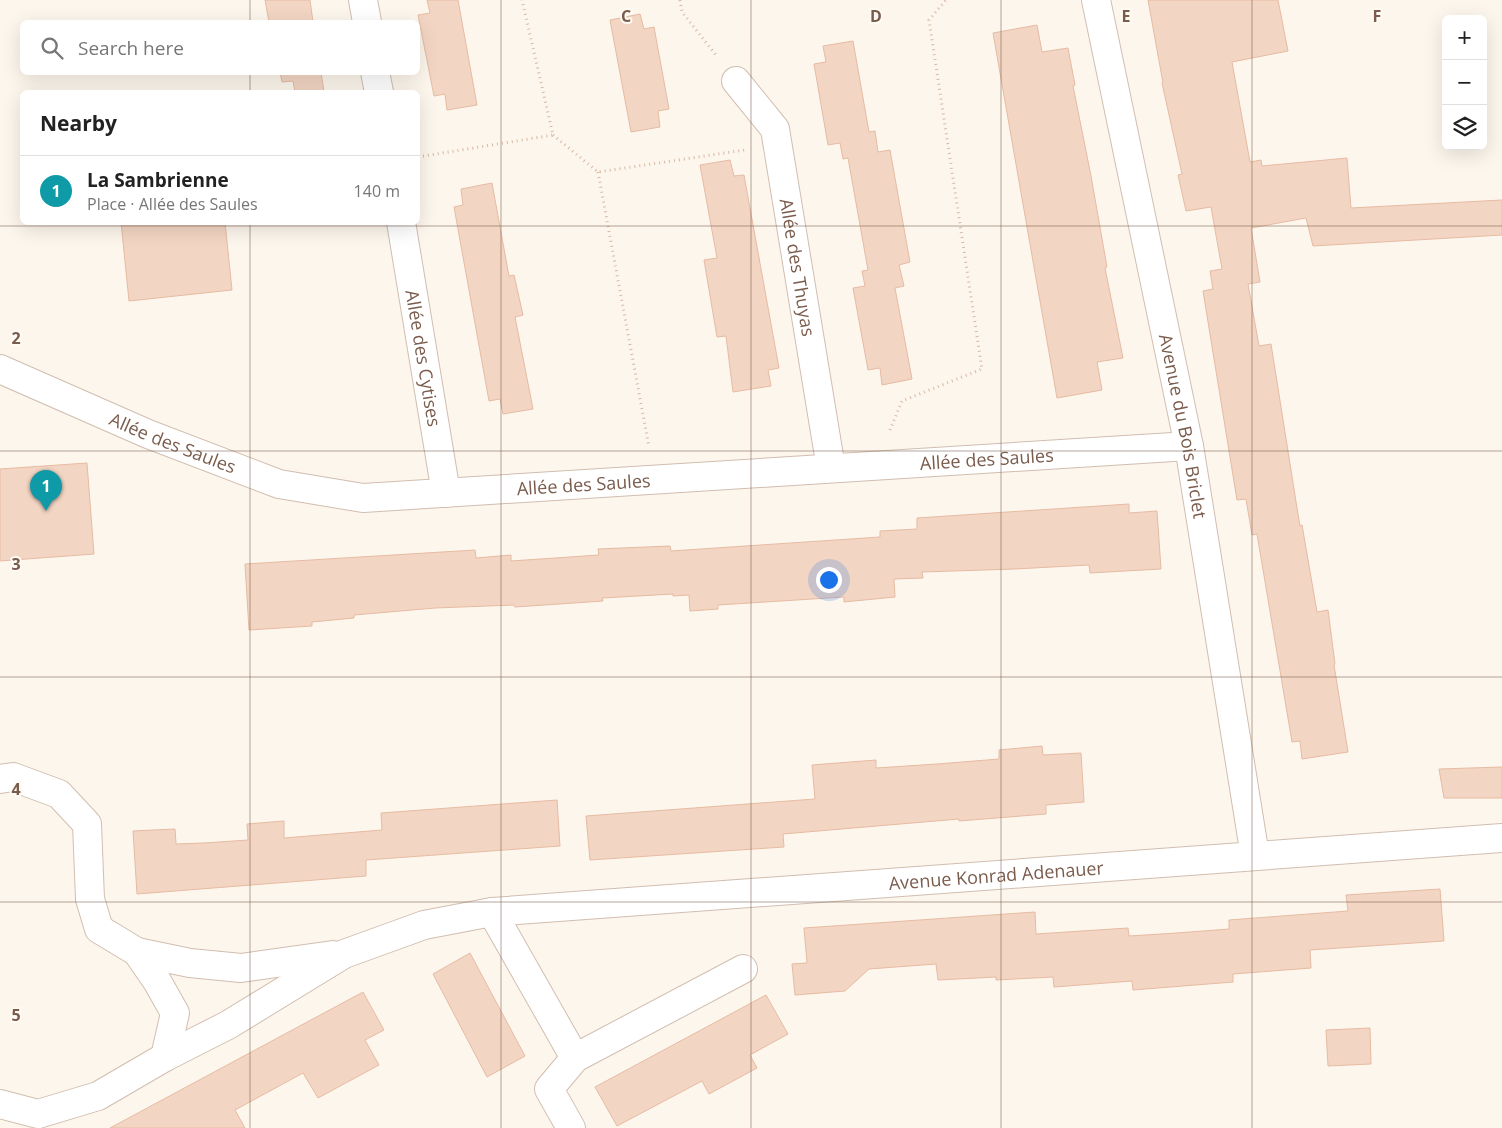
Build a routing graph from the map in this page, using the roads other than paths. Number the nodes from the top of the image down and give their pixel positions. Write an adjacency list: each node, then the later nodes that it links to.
1 (363, 0): 3 (street)
2 (1096, 0): 9 (street, Avenue du Bois Briclet)
3 (367, 20)
4 (376, 75): 6 (street)
5 (736, 81): 10 (street, Allée des Thuyas)
6 (379, 90)
7 (401, 225): 11 (street, Allée des Cytises)
8 (0, 368): 11 (street, Allée des Saules)
9 (1190, 446): 10 (street, Allée des Saules); 14 (street, Avenue du Bois Briclet)
10 (831, 468): 11 (street, Allée des Saules)
11 (446, 493)
12 (0, 779): 16 (street, Avenue Konrad Adenauer)
13 (1502, 838): 14 (street, Avenue Konrad Adenauer)
14 (1255, 856): 15 (street, Avenue Konrad Adenauer)
15 (492, 912): 17 (street, Avenue Konrad Adenauer); 20 (street)
16 (138, 952): 17 (street, Avenue Konrad Adenauer); 19 (street, Avenue Konrad Adenauer)
17 (344, 954): 19 (street, Avenue Konrad Adenauer)
18 (743, 969): 20 (street)
19 (165, 1058): 21 (street, Avenue Konrad Adenauer)
20 (575, 1058): 22 (street)
21 (0, 1104)
22 (571, 1128)

